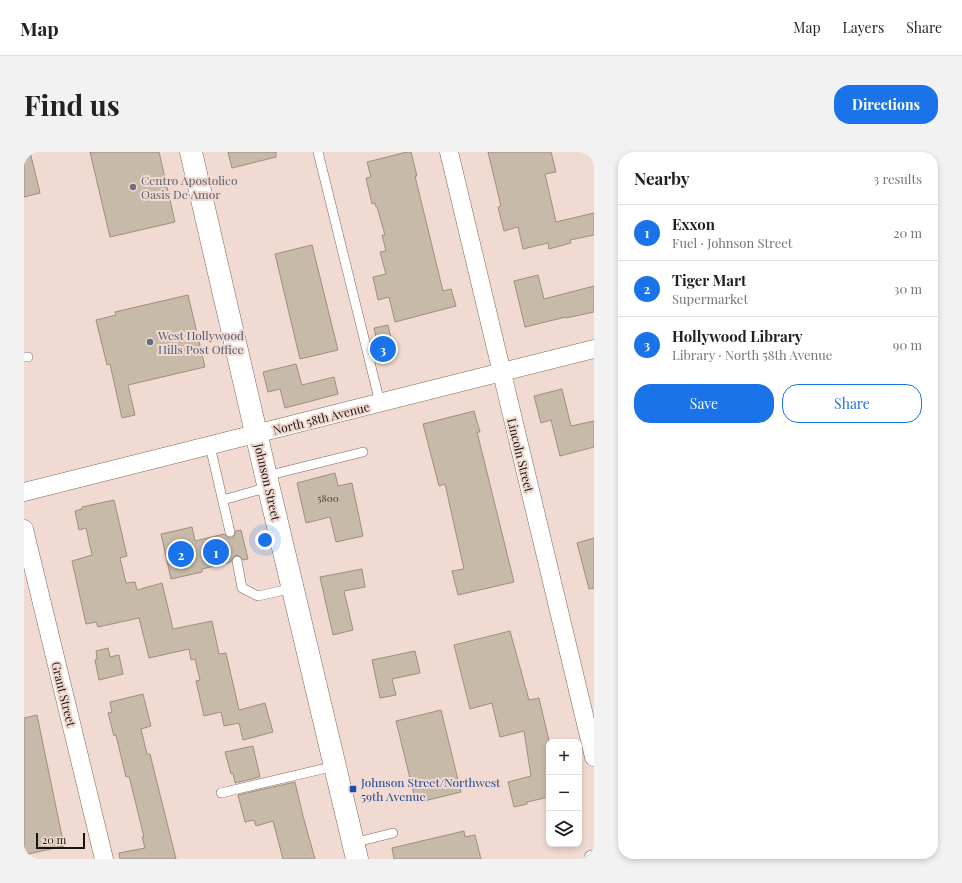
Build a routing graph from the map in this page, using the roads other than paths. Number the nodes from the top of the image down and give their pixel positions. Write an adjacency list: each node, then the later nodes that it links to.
1 (191, 152): 7 (street, Johnson Street)
2 (318, 152): 6 (lane)
3 (449, 152): 5 (street, Lincoln Street)
4 (594, 349): 5 (street, North 58th Avenue)
5 (501, 372): 6 (street, North 58th Avenue); 17 (street, Lincoln Street)
6 (380, 404): 7 (street, North 58th Avenue)
7 (256, 435): 8 (street, North 58th Avenue); 10 (street, Johnson Street)
8 (210, 446): 11 (street, North 58th Avenue); 12 (lane)
9 (362, 452): 10 (lane)
10 (267, 482): 12 (lane); 16 (street, Johnson Street)
11 (24, 492)
12 (223, 500): 14 (lane)
13 (24, 529): 22 (street, Grant Street)
14 (230, 532)
15 (237, 561): 16 (lane)
16 (293, 588): 18 (street, Johnson Street)
17 (594, 757)
18 (335, 766): 19 (lane); 21 (street, Johnson Street)
19 (221, 793)
20 (393, 833): 21 (lane)
21 (356, 855)
22 (104, 859)

